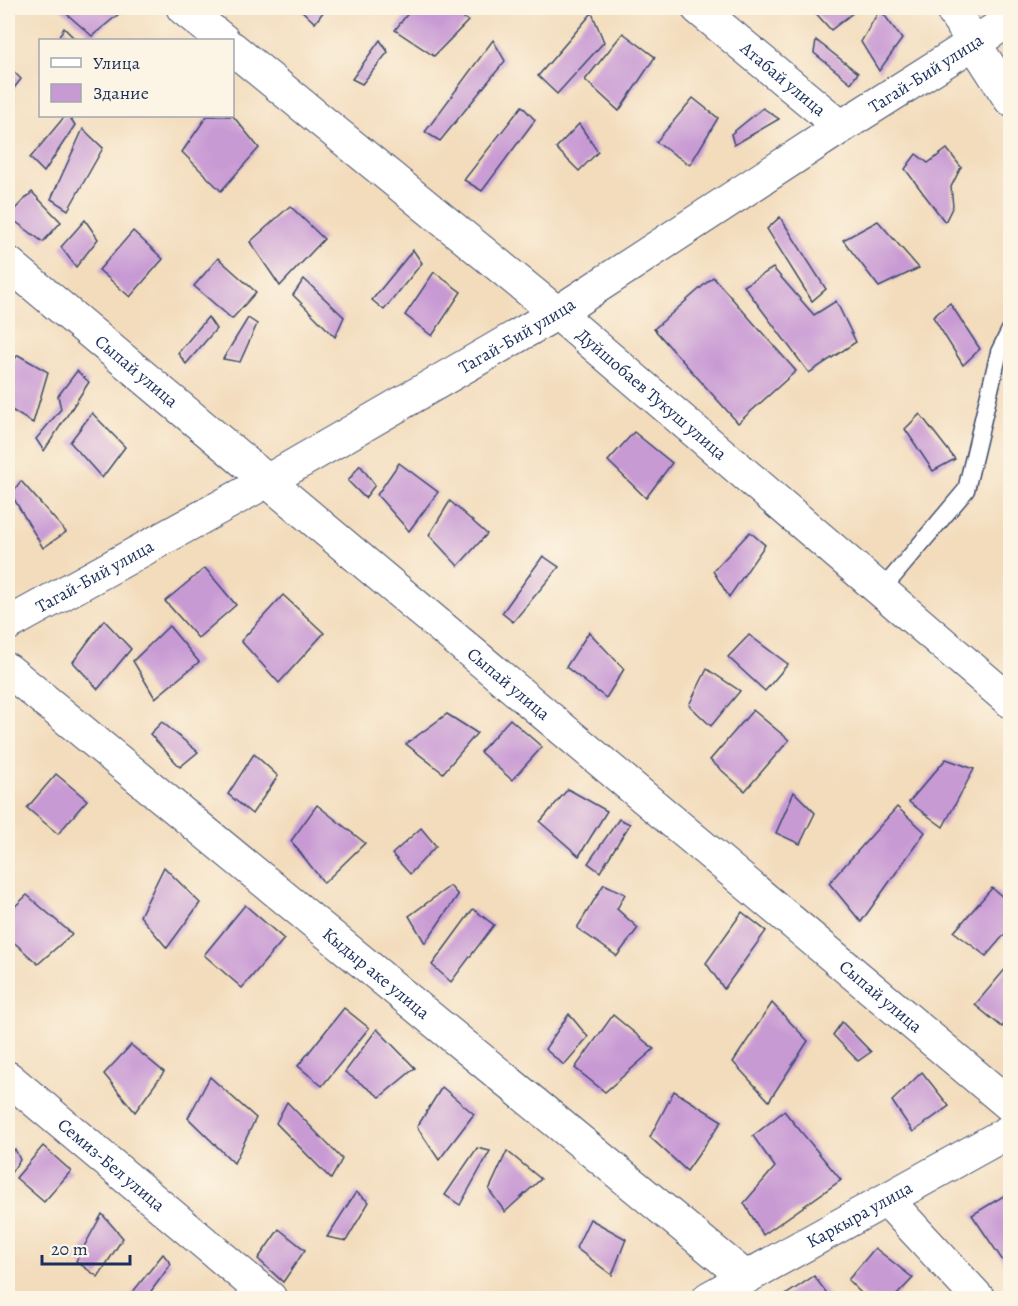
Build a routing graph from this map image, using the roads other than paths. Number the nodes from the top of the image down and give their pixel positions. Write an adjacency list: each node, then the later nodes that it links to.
1 (183, 8): 5 (street)
2 (698, 8): 9 (street, Атабай улица)
3 (951, 8): 6 (street)
4 (1011, 20): 6 (street, Тагай-Бий улица)
5 (222, 39)
6 (974, 43): 8 (street); 9 (street, Тагай-Бий улица)
7 (234, 50): 11 (street, Дуйшобаев Тукуш улица)
8 (1011, 99)
9 (841, 127): 11 (street, Тагай-Бий улица)
10 (8, 263): 13 (street, Сыпай улица)
11 (557, 313): 13 (street, Тагай-Бий улица); 14 (street, Дуйшобаев Тукуш улица)
12 (1011, 330): 14 (lane)
13 (269, 480): 15 (street, Тагай-Бий улица); 19 (street, Сыпай улица)
14 (880, 592): 17 (street, Дуйшобаев Тукуш улица)
15 (8, 624)
16 (8, 670): 22 (street, Кыдыр аке улица)
17 (1011, 701)
18 (8, 1078): 23 (street, Семиз-Бел улица)
19 (1011, 1105)
20 (1011, 1131): 21 (street, Каркыра улица)
21 (887, 1200): 22 (street, Каркыра улица); 25 (street)
22 (745, 1277): 24 (street, Каркыра улица)
23 (270, 1299)
24 (709, 1299)
25 (978, 1299)

